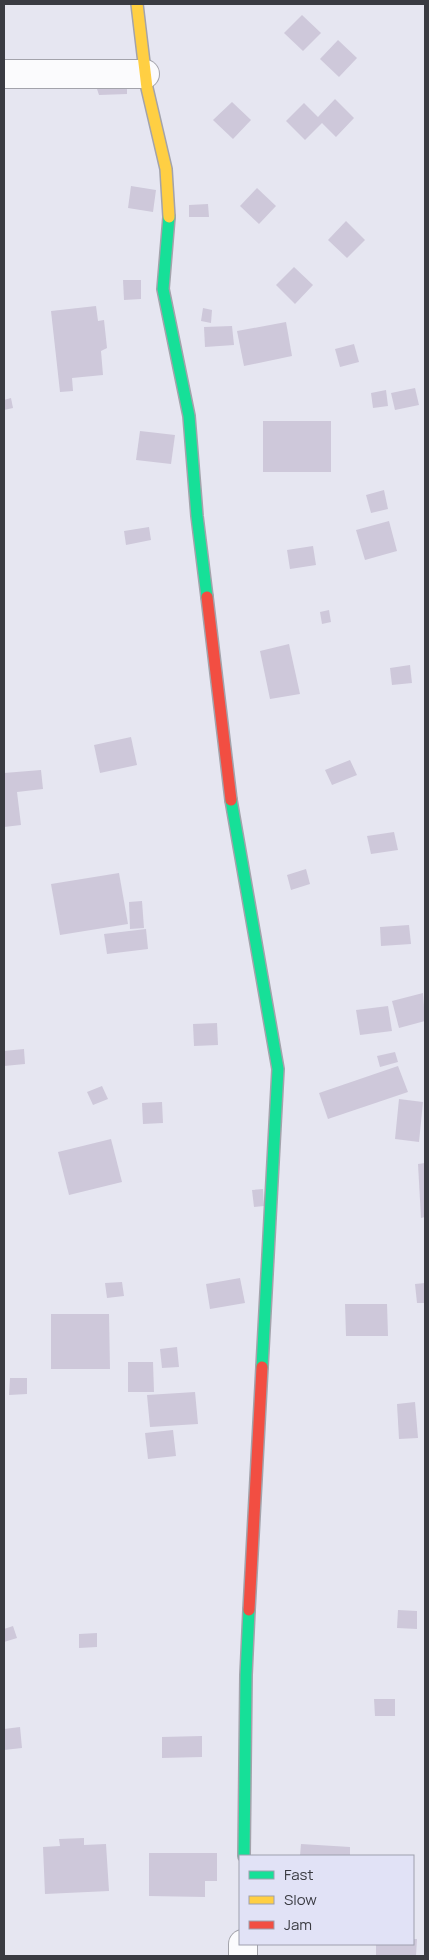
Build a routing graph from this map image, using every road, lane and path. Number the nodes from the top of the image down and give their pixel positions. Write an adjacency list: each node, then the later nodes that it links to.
1 (137, 4): 3 (street)
2 (4, 74): 3 (street)
3 (145, 74): 4 (street)
4 (244, 1855)

